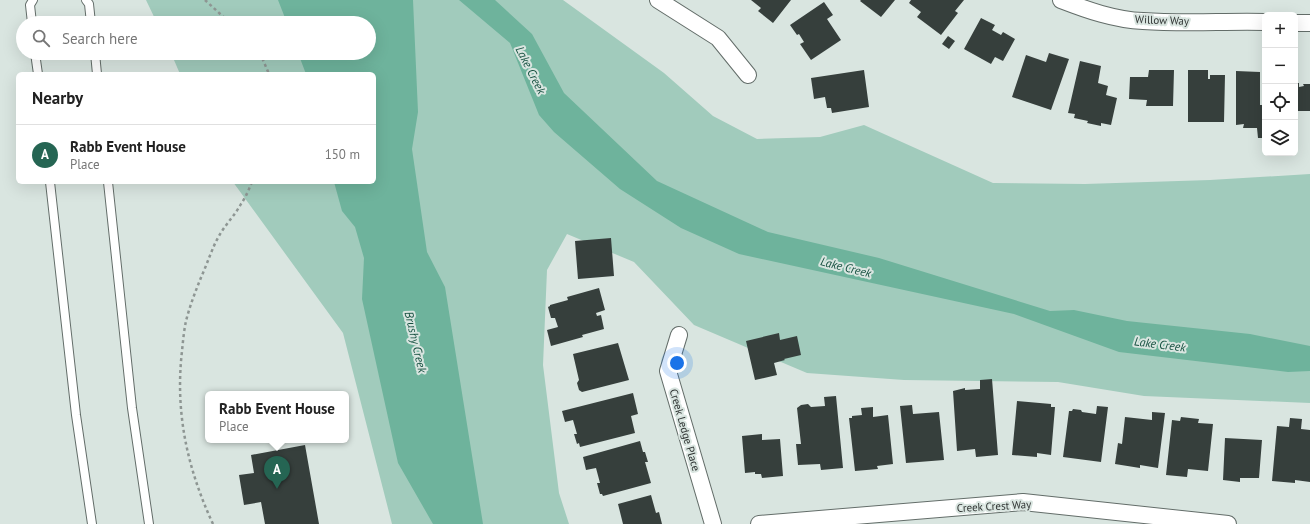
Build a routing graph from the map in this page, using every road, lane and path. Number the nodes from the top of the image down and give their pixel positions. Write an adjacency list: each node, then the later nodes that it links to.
1 (33, 0): 6 (lane)
2 (86, 0): 7 (lane)
3 (205, 0): 8 (path)
4 (658, 0): 18 (street)
5 (1061, 0): 9 (street, Willow Way)
6 (31, 16)
7 (90, 16)
8 (222, 16)
9 (1262, 22)
10 (1298, 22): 11 (street)
11 (1310, 23)
12 (36, 60): 15 (lane)
13 (95, 60): 16 (lane)
14 (263, 60): 17 (path)
15 (38, 72)
16 (97, 72)
17 (268, 72)
18 (748, 75)
19 (50, 184): 23 (lane)
20 (108, 184): 24 (lane)
21 (251, 184): 25 (path)
22 (679, 335): 26 (street, Creek Ledge Place)
23 (92, 524)
24 (149, 524)
25 (213, 524)
26 (713, 524)
27 (759, 524): 28 (street, Creek Crest Way)
28 (1228, 524)

